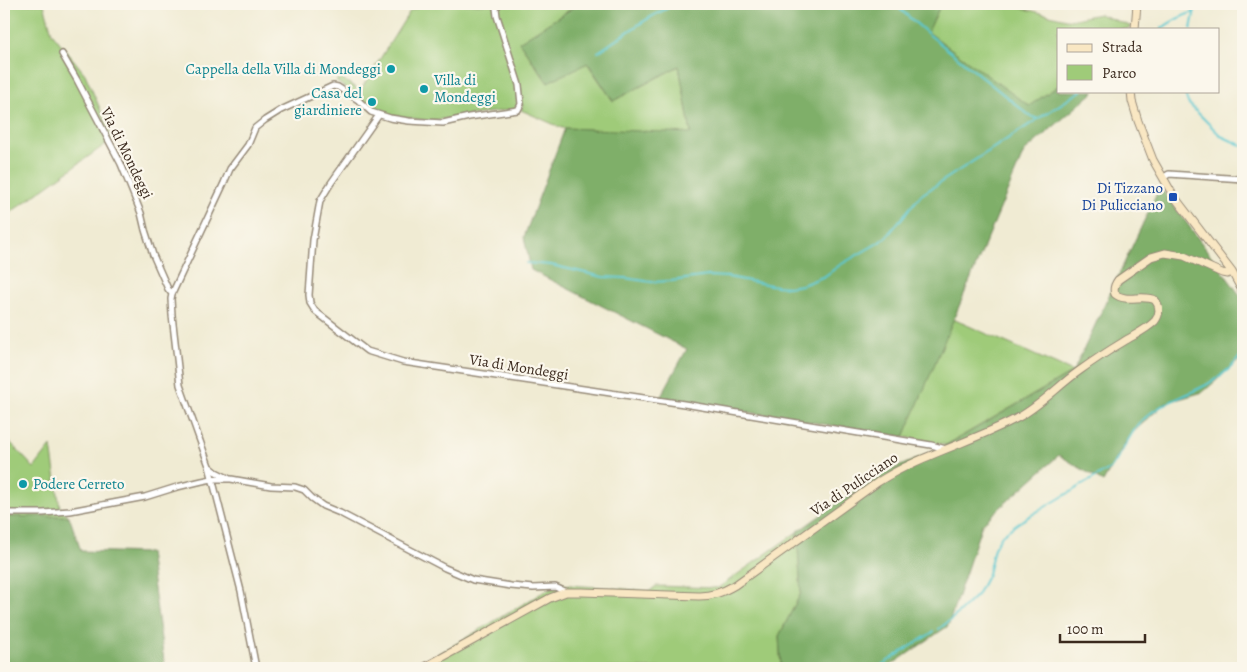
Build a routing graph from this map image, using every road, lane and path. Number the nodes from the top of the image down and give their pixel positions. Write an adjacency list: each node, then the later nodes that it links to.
1 (499, 4): 6 (street, Via di Mondeggi)
2 (1137, 4): 3 (street)
3 (1135, 28)
4 (62, 54): 11 (street, Via di Mondeggi)
5 (1131, 92): 7 (street)
6 (379, 115): 11 (street, Via di Mondeggi); 12 (street, Via di Mondeggi)
7 (1164, 177): 8 (street); 9 (street)
8 (1243, 179)
9 (1232, 272): 10 (street); 12 (street, Via di Pulicciano)
10 (1243, 292)
11 (172, 294): 13 (street, Via di Mondeggi)
12 (947, 449): 19 (street, Via di Pulicciano)
13 (209, 466): 14 (street, Via di Mondeggi); 15 (street)
14 (212, 479): 15 (street); 16 (street); 17 (street, Via di Mondeggi)
15 (231, 479): 19 (street)
16 (195, 482): 17 (street); 18 (street)
17 (216, 491): 20 (street, Via di Mondeggi)
18 (4, 513)
19 (566, 592): 21 (street, Via di Pulicciano)
20 (256, 668)
21 (423, 668)

